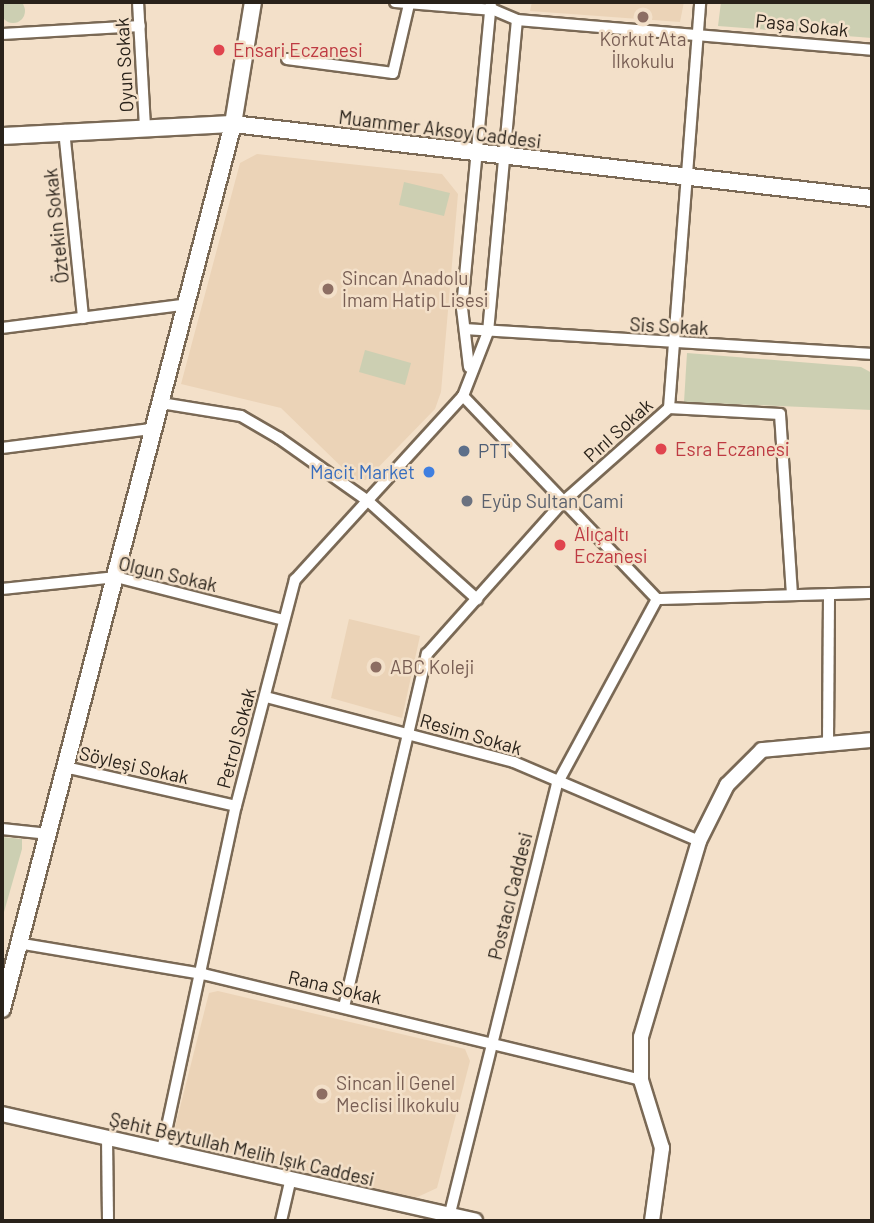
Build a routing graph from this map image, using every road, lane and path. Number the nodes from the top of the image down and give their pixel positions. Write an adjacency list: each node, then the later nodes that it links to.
1 (138, 2): 8 (street, Oyun Sokak)
2 (253, 2): 13 (main road)
3 (395, 2): 5 (street, Paşa Sokak)
4 (700, 2): 9 (street, Pırıl Sokak)
5 (409, 4): 6 (street, Paşa Sokak); 12 (street)
6 (492, 6): 7 (street, Paşa Sokak); 17 (street)
7 (517, 20): 9 (street, Paşa Sokak); 18 (street)
8 (140, 26): 10 (street); 14 (street, Oyun Sokak)
9 (697, 32): 11 (street, Paşa Sokak); 19 (street, Pırıl Sokak)
10 (2, 34)
11 (872, 50)
12 (287, 59)
13 (233, 124): 14 (main road, Muammer Aksoy Caddesi); 17 (main road, Muammer Aksoy Caddesi); 21 (main road)
14 (145, 125): 15 (main road, Muammer Aksoy Caddesi)
15 (64, 130): 16 (main road, Muammer Aksoy Caddesi); 22 (street, Öztekin Sokak)
16 (2, 136)
17 (480, 156): 18 (main road, Muammer Aksoy Caddesi); 24 (street)
18 (506, 160): 19 (main road, Muammer Aksoy Caddesi); 25 (street)
19 (682, 176): 20 (main road, Muammer Aksoy Caddesi); 26 (street, Pırıl Sokak)
20 (872, 198)
21 (181, 305): 22 (street); 30 (main road)
22 (83, 318): 23 (street)
23 (2, 328)
24 (464, 329): 25 (street, Sis Sokak); 28 (street)
25 (488, 332): 26 (street, Sis Sokak); 28 (street)
26 (675, 344): 27 (street, Sis Sokak); 31 (street, Pırıl Sokak)
27 (872, 354)
28 (469, 368): 29 (street)
29 (463, 396): 34 (street, Petrol Sokak); 35 (street)
30 (161, 403): 32 (main road); 34 (street)
31 (669, 408): 35 (street, Pırıl Sokak); 40 (street)
32 (151, 429): 33 (street); 36 (main road)
33 (2, 448)
34 (368, 501): 41 (street); 43 (street, Petrol Sokak)
35 (564, 502): 41 (street, Pırıl Sokak); 42 (street)
36 (116, 577): 37 (street, Olgun Sokak); 43 (street, Olgun Sokak); 48 (main road)
37 (2, 589)
38 (872, 593): 39 (street)
39 (829, 594): 40 (street); 47 (street)
40 (792, 595): 42 (street)
41 (477, 599): 45 (street, Pırıl Sokak)
42 (657, 599): 49 (street, Postacı Caddesi)
43 (283, 620): 44 (street, Petrol Sokak)
44 (265, 697): 45 (street, Resim Sokak); 50 (street, Petrol Sokak)
45 (404, 732): 49 (street, Resim Sokak); 56 (street, Pırıl Sokak)
46 (872, 740): 47 (street)
47 (828, 741): 53 (street)
48 (65, 767): 50 (street, Söyleşi Sokak); 52 (main road)
49 (556, 784): 53 (street, Resim Sokak); 58 (street, Postacı Caddesi)
50 (236, 806): 55 (street, Petrol Sokak)
51 (2, 829): 52 (street)
52 (48, 834): 54 (main road)
53 (699, 841): 59 (street)
54 (17, 943): 55 (street, Rana Sokak); 57 (main road)
55 (203, 974): 56 (street, Rana Sokak); 62 (street, Petrol Sokak)
56 (344, 1007): 58 (street, Rana Sokak)
57 (2, 1009)
58 (491, 1043): 59 (street, Rana Sokak); 64 (street, Postacı Caddesi)
59 (641, 1080): 68 (street)
60 (2, 1114): 61 (street, Şehit Beytullah Melih Işık Caddesi)
61 (107, 1138): 62 (street, Şehit Beytullah Melih Işık Caddesi); 65 (street)
62 (162, 1150): 63 (street, Şehit Beytullah Melih Işık Caddesi)
63 (290, 1182): 64 (street, Şehit Beytullah Melih Işık Caddesi); 66 (street)
64 (449, 1219): 67 (street, Şehit Beytullah Melih Işık Caddesi)
65 (108, 1221)
66 (281, 1221)
67 (475, 1221)
68 (652, 1221)

